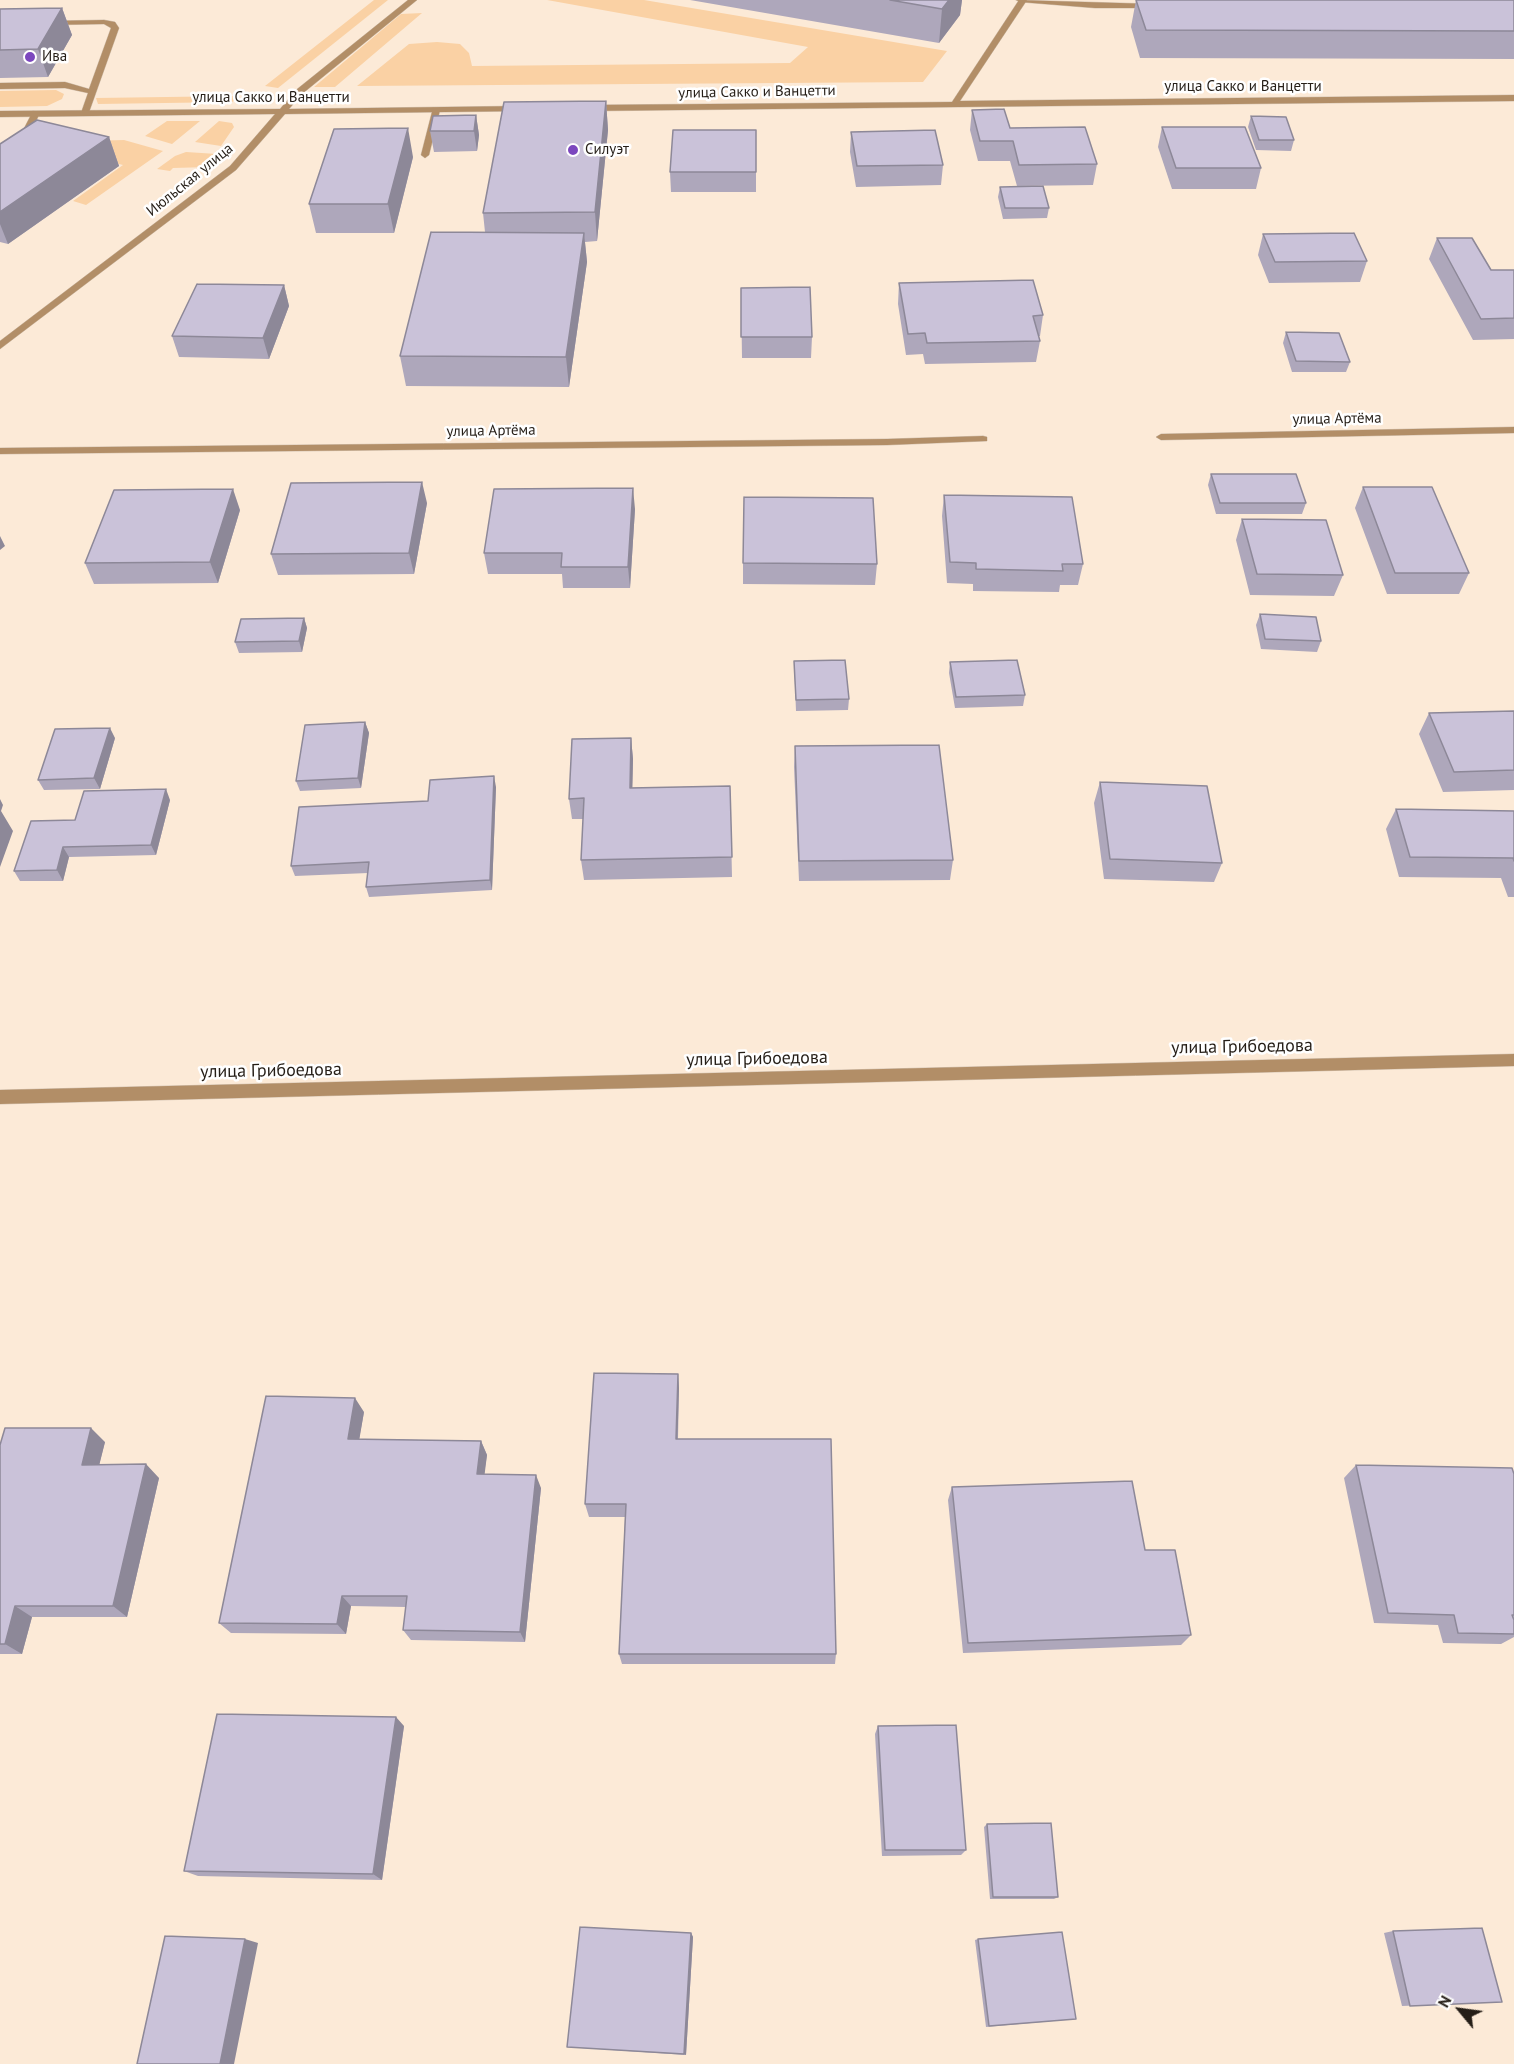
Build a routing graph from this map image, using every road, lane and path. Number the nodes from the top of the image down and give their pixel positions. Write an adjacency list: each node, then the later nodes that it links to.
1 (413, 0): 12 (street, Июльская улица)
2 (1022, 0): 3 (street); 8 (street)
3 (1160, 6)
4 (34, 23): 6 (street)
5 (0, 86): 6 (street)
6 (93, 92): 14 (street)
7 (1514, 98): 8 (street, улица Сакко и Ванцетти)
8 (955, 103): 9 (street, улица Сакко и Ванцетти)
9 (578, 108)
10 (531, 109): 11 (street, улица Сакко и Ванцетти)
11 (436, 110): 12 (street, улица Сакко и Ванцетти); 16 (street)
12 (284, 112): 14 (street, улица Сакко и Ванцетти); 18 (street, Июльская улица)
13 (36, 113): 14 (street, улица Сакко и Ванцетти); 15 (street, улица Сакко и Ванцетти); 17 (street)
14 (85, 113)
15 (0, 114)
16 (425, 155)
17 (0, 162)
18 (0, 346)
19 (1514, 430): 20 (street, улица Артёма)
20 (1161, 437)
21 (983, 439): 22 (street, улица Артёма)
22 (0, 451)
23 (1514, 1060): 24 (street, улица Грибоедова)
24 (0, 1097)

